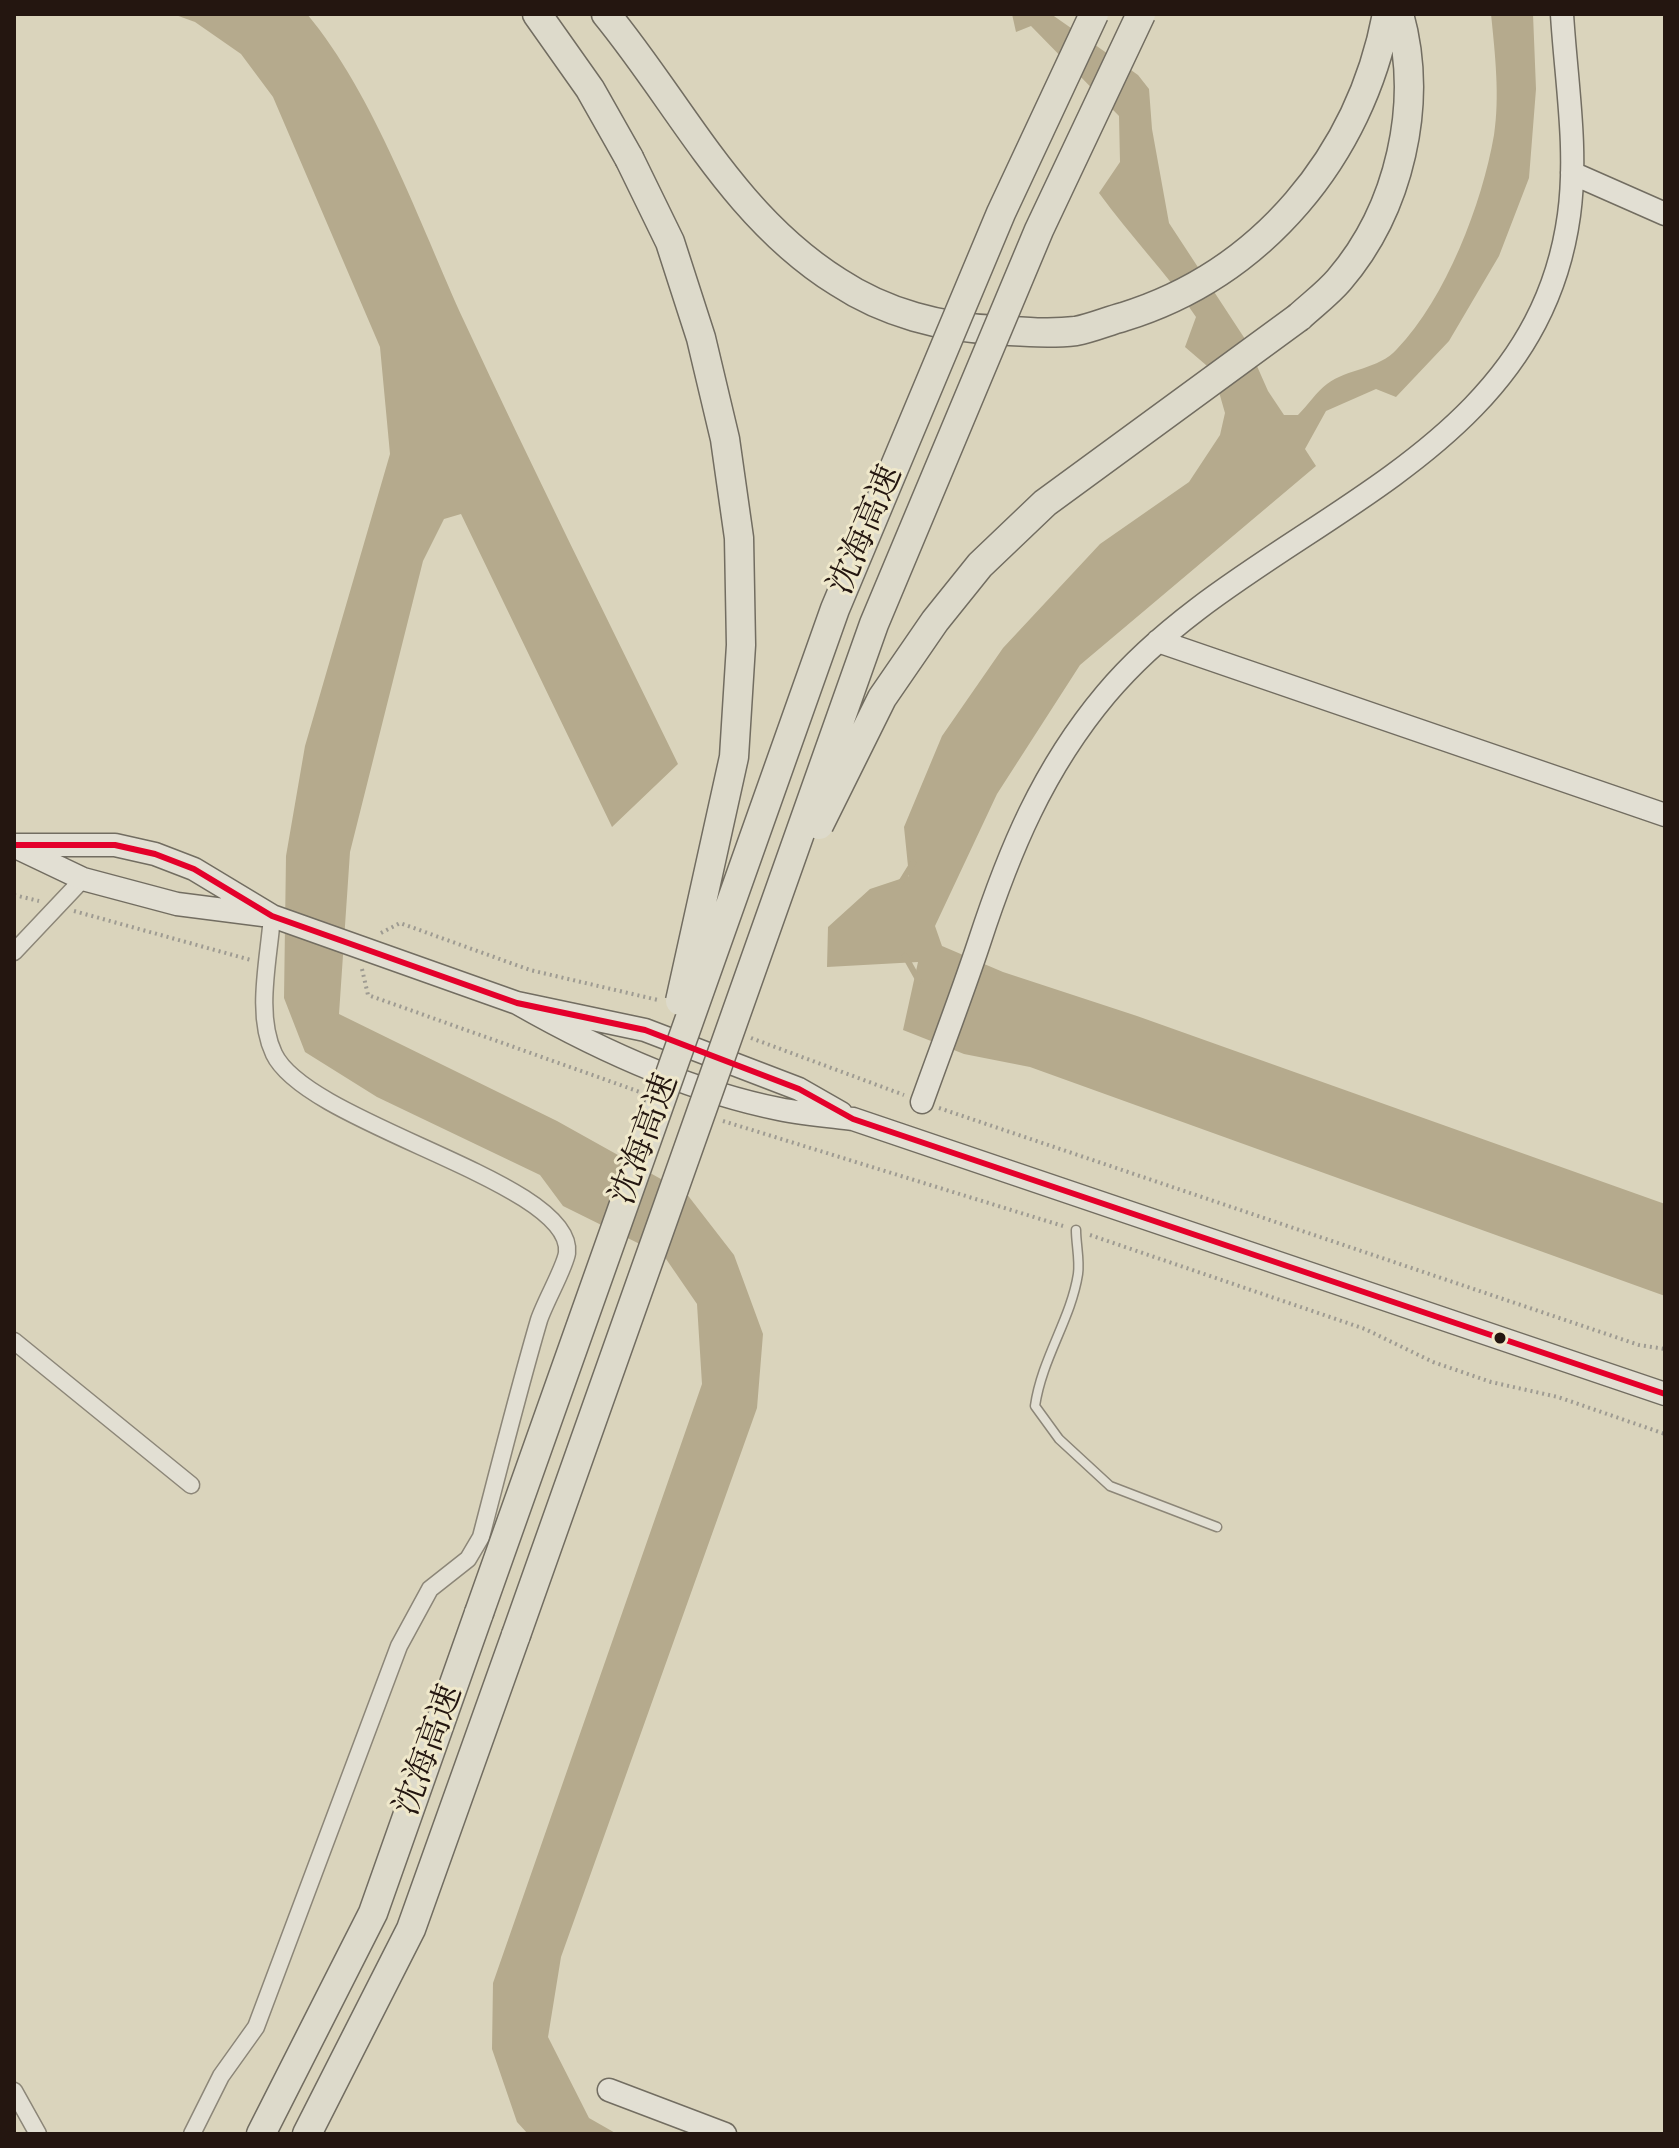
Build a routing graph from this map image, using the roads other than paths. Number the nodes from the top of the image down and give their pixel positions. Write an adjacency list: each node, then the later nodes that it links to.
1 (537, 14): 20 (highway, bridge)
2 (606, 14): 5 (highway)
3 (1094, 14): 20 (highway, 沈海高速, bridge)
4 (1141, 14): 18 (highway, 沈海高速, bridge)
5 (1387, 14)
6 (1399, 14): 18 (highway, bridge)
7 (1562, 14): 8 (main road)
8 (1572, 173): 9 (main road); 10 (main road)
9 (1665, 214)
10 (1158, 641): 11 (main road); 17 (main road)
11 (1665, 815)
12 (14, 845): 13 (main road); 14 (main road)
13 (83, 879): 14 (main road); 15 (street)
14 (272, 916): 16 (main road); 29 (street)
15 (14, 952)
16 (517, 1003): 19 (main road); 19 (main road)
17 (922, 1102)
18 (710, 1117): 31 (highway, 沈海高速, bridge)
19 (853, 1119): 23 (main road)
20 (653, 1123): 30 (highway, 沈海高速, bridge)
21 (1076, 1230): 25 (lane)
22 (14, 1341): 24 (street)
23 (1665, 1394)
24 (191, 1485)
25 (1217, 1527)
26 (609, 2090): 32 (main road)
27 (14, 2091): 28 (street)
28 (38, 2134)
29 (192, 2134)
30 (261, 2134)
31 (307, 2134)
32 (725, 2134)

